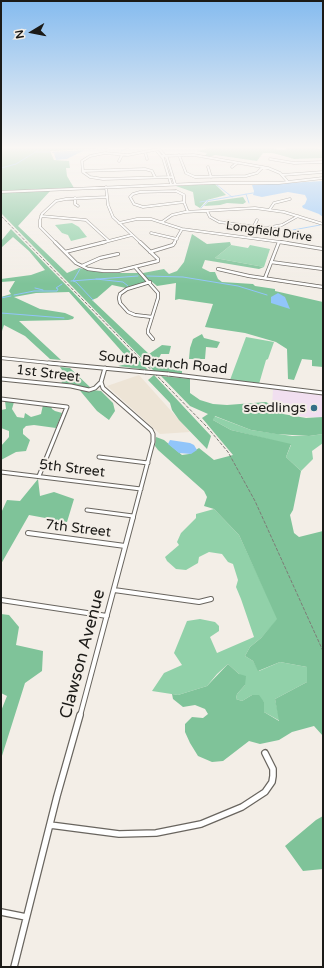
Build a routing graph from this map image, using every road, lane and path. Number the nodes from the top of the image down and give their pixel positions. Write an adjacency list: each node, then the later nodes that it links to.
1 (106, 193): 4 (street)
2 (136, 193): 7 (street)
3 (181, 193): 7 (street)
4 (106, 197): 5 (street); 16 (street)
5 (75, 198): 8 (street); 12 (street)
6 (290, 199): 9 (street)
7 (184, 202): 11 (street)
8 (78, 206)
9 (270, 209): 10 (street); 13 (street)
10 (207, 211): 11 (street); 18 (street)
11 (188, 212): 15 (street)
12 (41, 216): 23 (street); 26 (street)
13 (298, 216): 17 (street); 18 (street)
14 (256, 220): 18 (street)
15 (162, 222): 16 (street, Longfield Drive); 19 (street, Longfield Drive)
16 (119, 223): 21 (street)
17 (323, 224)
18 (254, 226)
19 (182, 229): 22 (street); 24 (street, Longfield Drive)
20 (151, 233): 22 (street)
21 (132, 235): 23 (street); 27 (street)
22 (177, 239): 27 (street)
23 (109, 241): 26 (street)
24 (279, 242): 25 (street, Longfield Drive); 29 (street)
25 (323, 249)
26 (65, 252): 30 (street)
27 (150, 252): 31 (street)
28 (118, 254): 30 (street)
29 (271, 262): 33 (street); 34 (street)
30 (82, 266): 31 (street)
31 (135, 267): 35 (street)
32 (218, 269): 34 (street)
33 (323, 269)
34 (265, 278): 36 (street)
35 (150, 282): 37 (street); 37 (street)
36 (323, 287)
37 (152, 317): 38 (street)
38 (153, 339)
39 (1, 358): 40 (street, South Branch Road)
40 (105, 368): 42 (street); 45 (street, South Branch Road, bridge)
41 (1, 379): 43 (street, 1st Street)
42 (101, 382): 43 (street, 1st Street); 44 (street, Clawson Avenue)
43 (92, 389): 44 (street, 1st Street)
44 (105, 391): 48 (street, Clawson Avenue)
45 (323, 393)
46 (1, 399): 50 (street)
47 (99, 457): 48 (street)
48 (148, 463): 51 (street, Clawson Avenue)
49 (1, 472): 50 (street, 5th Street)
50 (39, 476): 51 (street, 5th Street)
51 (141, 489): 53 (street, Clawson Avenue)
52 (87, 510): 53 (street)
53 (133, 516): 55 (street, Clawson Avenue)
54 (28, 533): 55 (street, 7th Street)
55 (125, 546): 56 (street, Clawson Avenue)
56 (114, 590): 57 (street); 59 (street, Clawson Avenue)
57 (211, 599)
58 (1, 600): 59 (street)
59 (107, 616): 61 (street, Clawson Avenue)
60 (265, 753): 61 (street)
61 (50, 826): 63 (street, Clawson Avenue)
62 (1, 912): 63 (street)
63 (26, 917): 64 (street, Clawson Avenue)
64 (14, 967)

